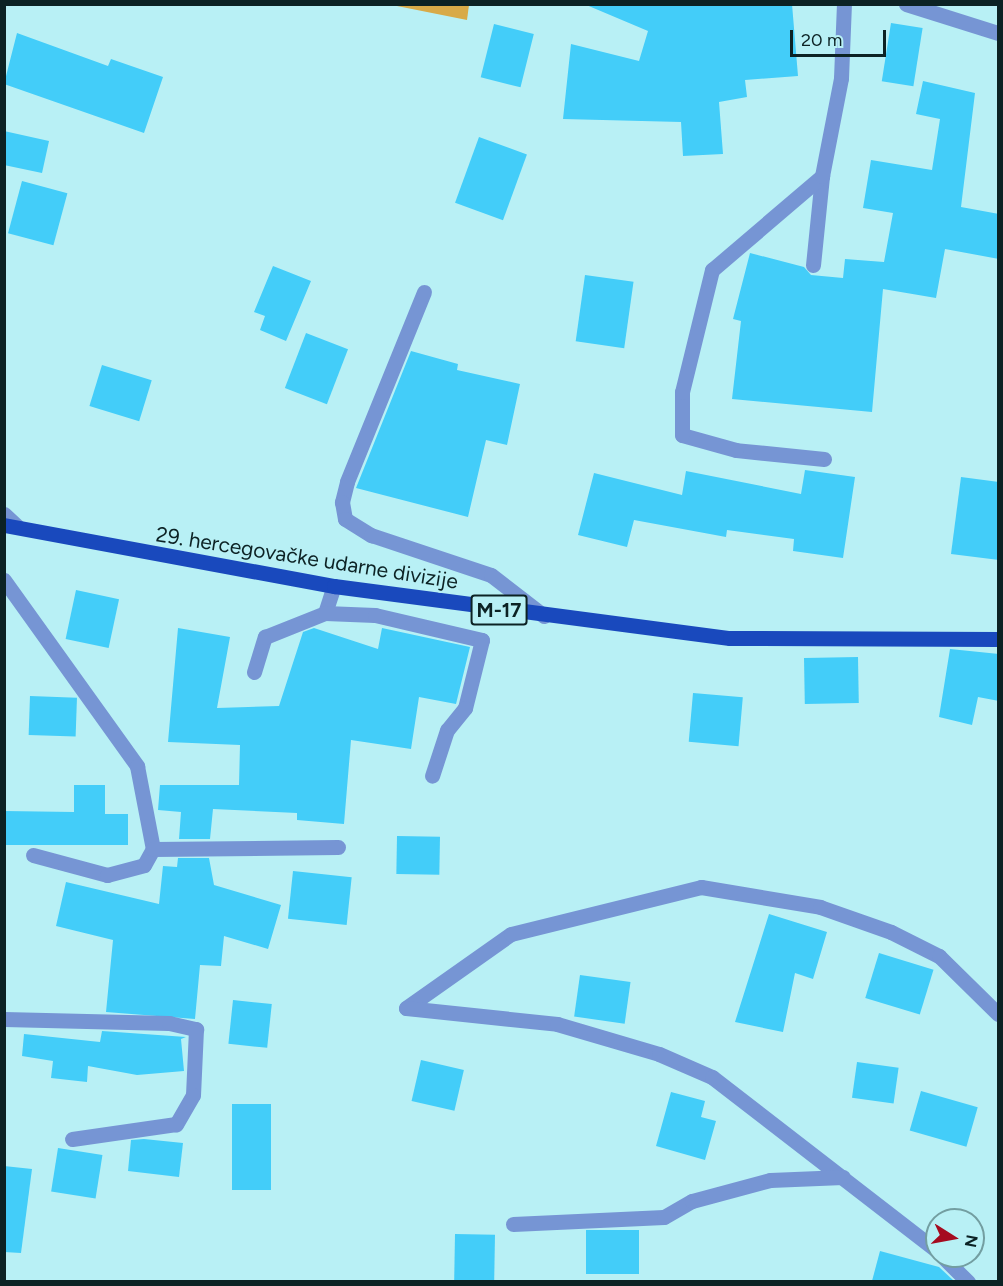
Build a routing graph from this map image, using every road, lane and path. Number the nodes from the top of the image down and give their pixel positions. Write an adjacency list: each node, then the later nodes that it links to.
1 (844, 4): 4 (street)
2 (906, 4): 3 (street)
3 (999, 33)
4 (822, 176): 5 (street); 7 (street)
5 (813, 265)
6 (424, 292): 13 (street)
7 (824, 459)
8 (4, 514): 9 (street)
9 (11, 525): 11 (main road, 29. hercegovačke udarne divizije / M-17)
10 (4, 580): 18 (street)
11 (334, 586): 12 (street); 13 (main road, 29. hercegovačke udarne divizije / M-17)
12 (325, 613): 15 (street); 16 (street)
13 (544, 616): 14 (main road, 29. hercegovačke udarne divizije / M-17)
14 (999, 639)
15 (254, 672)
16 (432, 776)
17 (338, 847): 18 (street)
18 (153, 849): 19 (street)
19 (33, 855)
20 (999, 1014): 23 (street)
21 (4, 1019): 22 (street)
22 (72, 1139)
23 (843, 1177): 24 (street); 25 (street)
24 (513, 1224)
25 (925, 1242)
26 (954, 1268): 27 (street)
27 (968, 1281)

